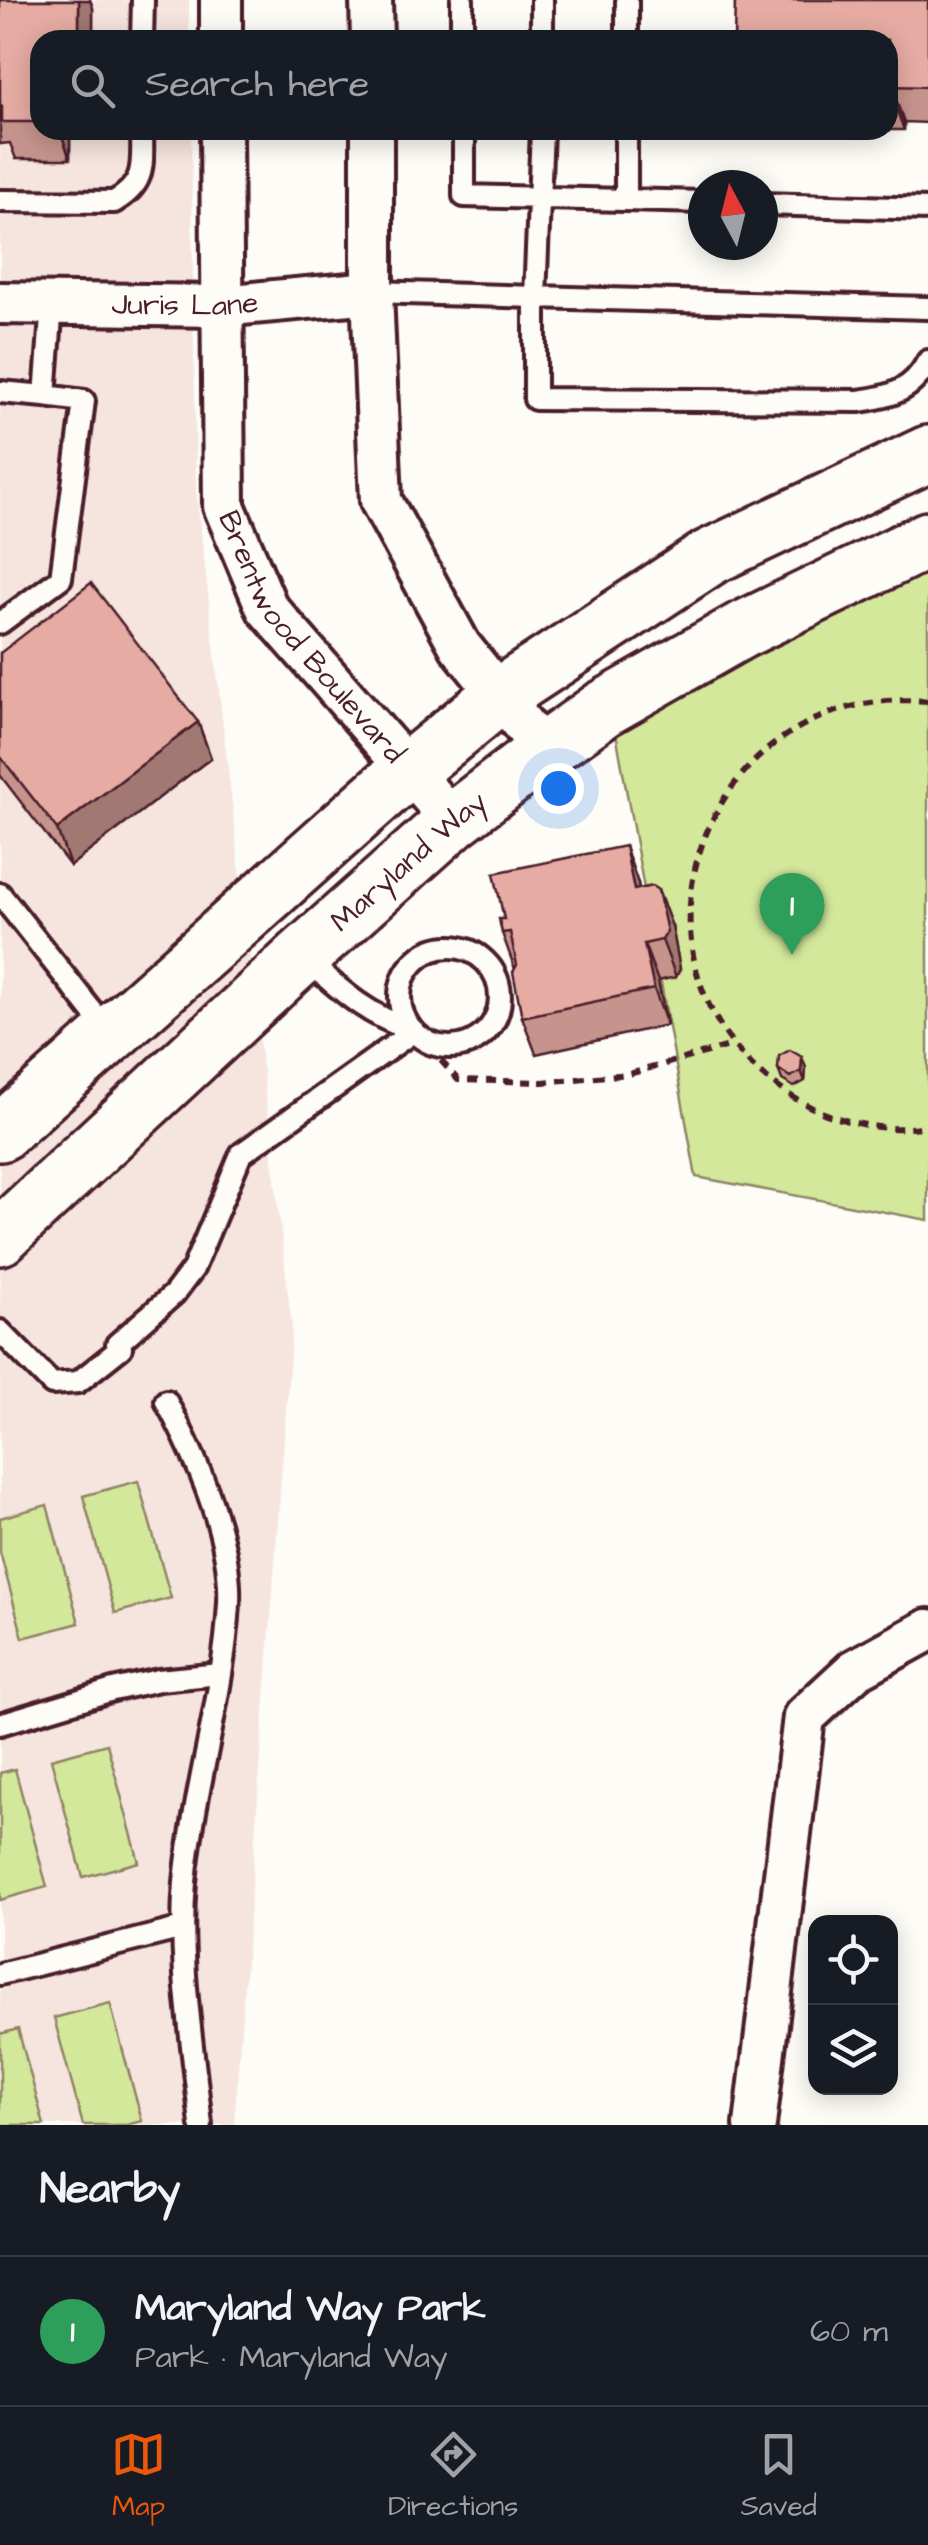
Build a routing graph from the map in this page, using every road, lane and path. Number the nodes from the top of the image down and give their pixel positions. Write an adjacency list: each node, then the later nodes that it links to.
1 (143, 0): 7 (lane)
2 (220, 0): 8 (street)
3 (372, 0): 9 (street)
4 (462, 0): 10 (lane)
5 (542, 0): 11 (lane)
6 (627, 0): 12 (lane)
7 (142, 30)
8 (221, 30)
9 (372, 30)
10 (462, 30)
11 (542, 30)
12 (626, 30)
13 (142, 140): 21 (lane)
14 (221, 140): 29 (street, Brentwood Boulevard)
15 (372, 140): 25 (street)
16 (464, 140): 19 (lane)
17 (542, 140): 19 (lane)
18 (626, 140): 20 (lane)
19 (541, 197): 20 (lane); 26 (lane)
20 (626, 199): 22 (lane)
21 (0, 201)
22 (688, 201)
23 (778, 204): 24 (lane)
24 (928, 209)
25 (372, 292): 26 (lane); 29 (street, Juris Lane); 37 (street)
26 (536, 297): 30 (lane); 31 (lane)
27 (0, 303): 28 (street, Juris Lane)
28 (52, 304): 29 (street, Juris Lane); 33 (lane)
29 (221, 306): 40 (street, Brentwood Boulevard)
30 (928, 308)
31 (928, 361)
32 (0, 392): 33 (lane)
33 (45, 396): 36 (lane)
34 (928, 454): 37 (main road)
35 (928, 540): 39 (main road, Maryland Way)
36 (0, 623)
37 (499, 696): 39 (street); 40 (main road)
38 (928, 701): 46 (path)
39 (544, 751): 41 (main road, Maryland Way)
40 (408, 770): 41 (street, Brentwood Boulevard); 45 (main road)
41 (453, 820): 43 (main road, Maryland Way)
42 (0, 894): 45 (lane)
43 (302, 956): 44 (lane); 49 (main road, Maryland Way)
44 (415, 1033): 44 (lane); 46 (path); 50 (lane)
45 (110, 1034): 48 (main road)
46 (733, 1044): 47 (path)
47 (928, 1126)
48 (0, 1133)
49 (0, 1237)
50 (0, 1331)
51 (166, 1400): 53 (lane)
52 (928, 1630): 58 (street)
53 (220, 1674): 54 (lane); 55 (lane)
54 (0, 1724)
55 (183, 1928): 56 (lane); 57 (lane)
56 (0, 1974)
57 (201, 2125)
58 (755, 2125)

